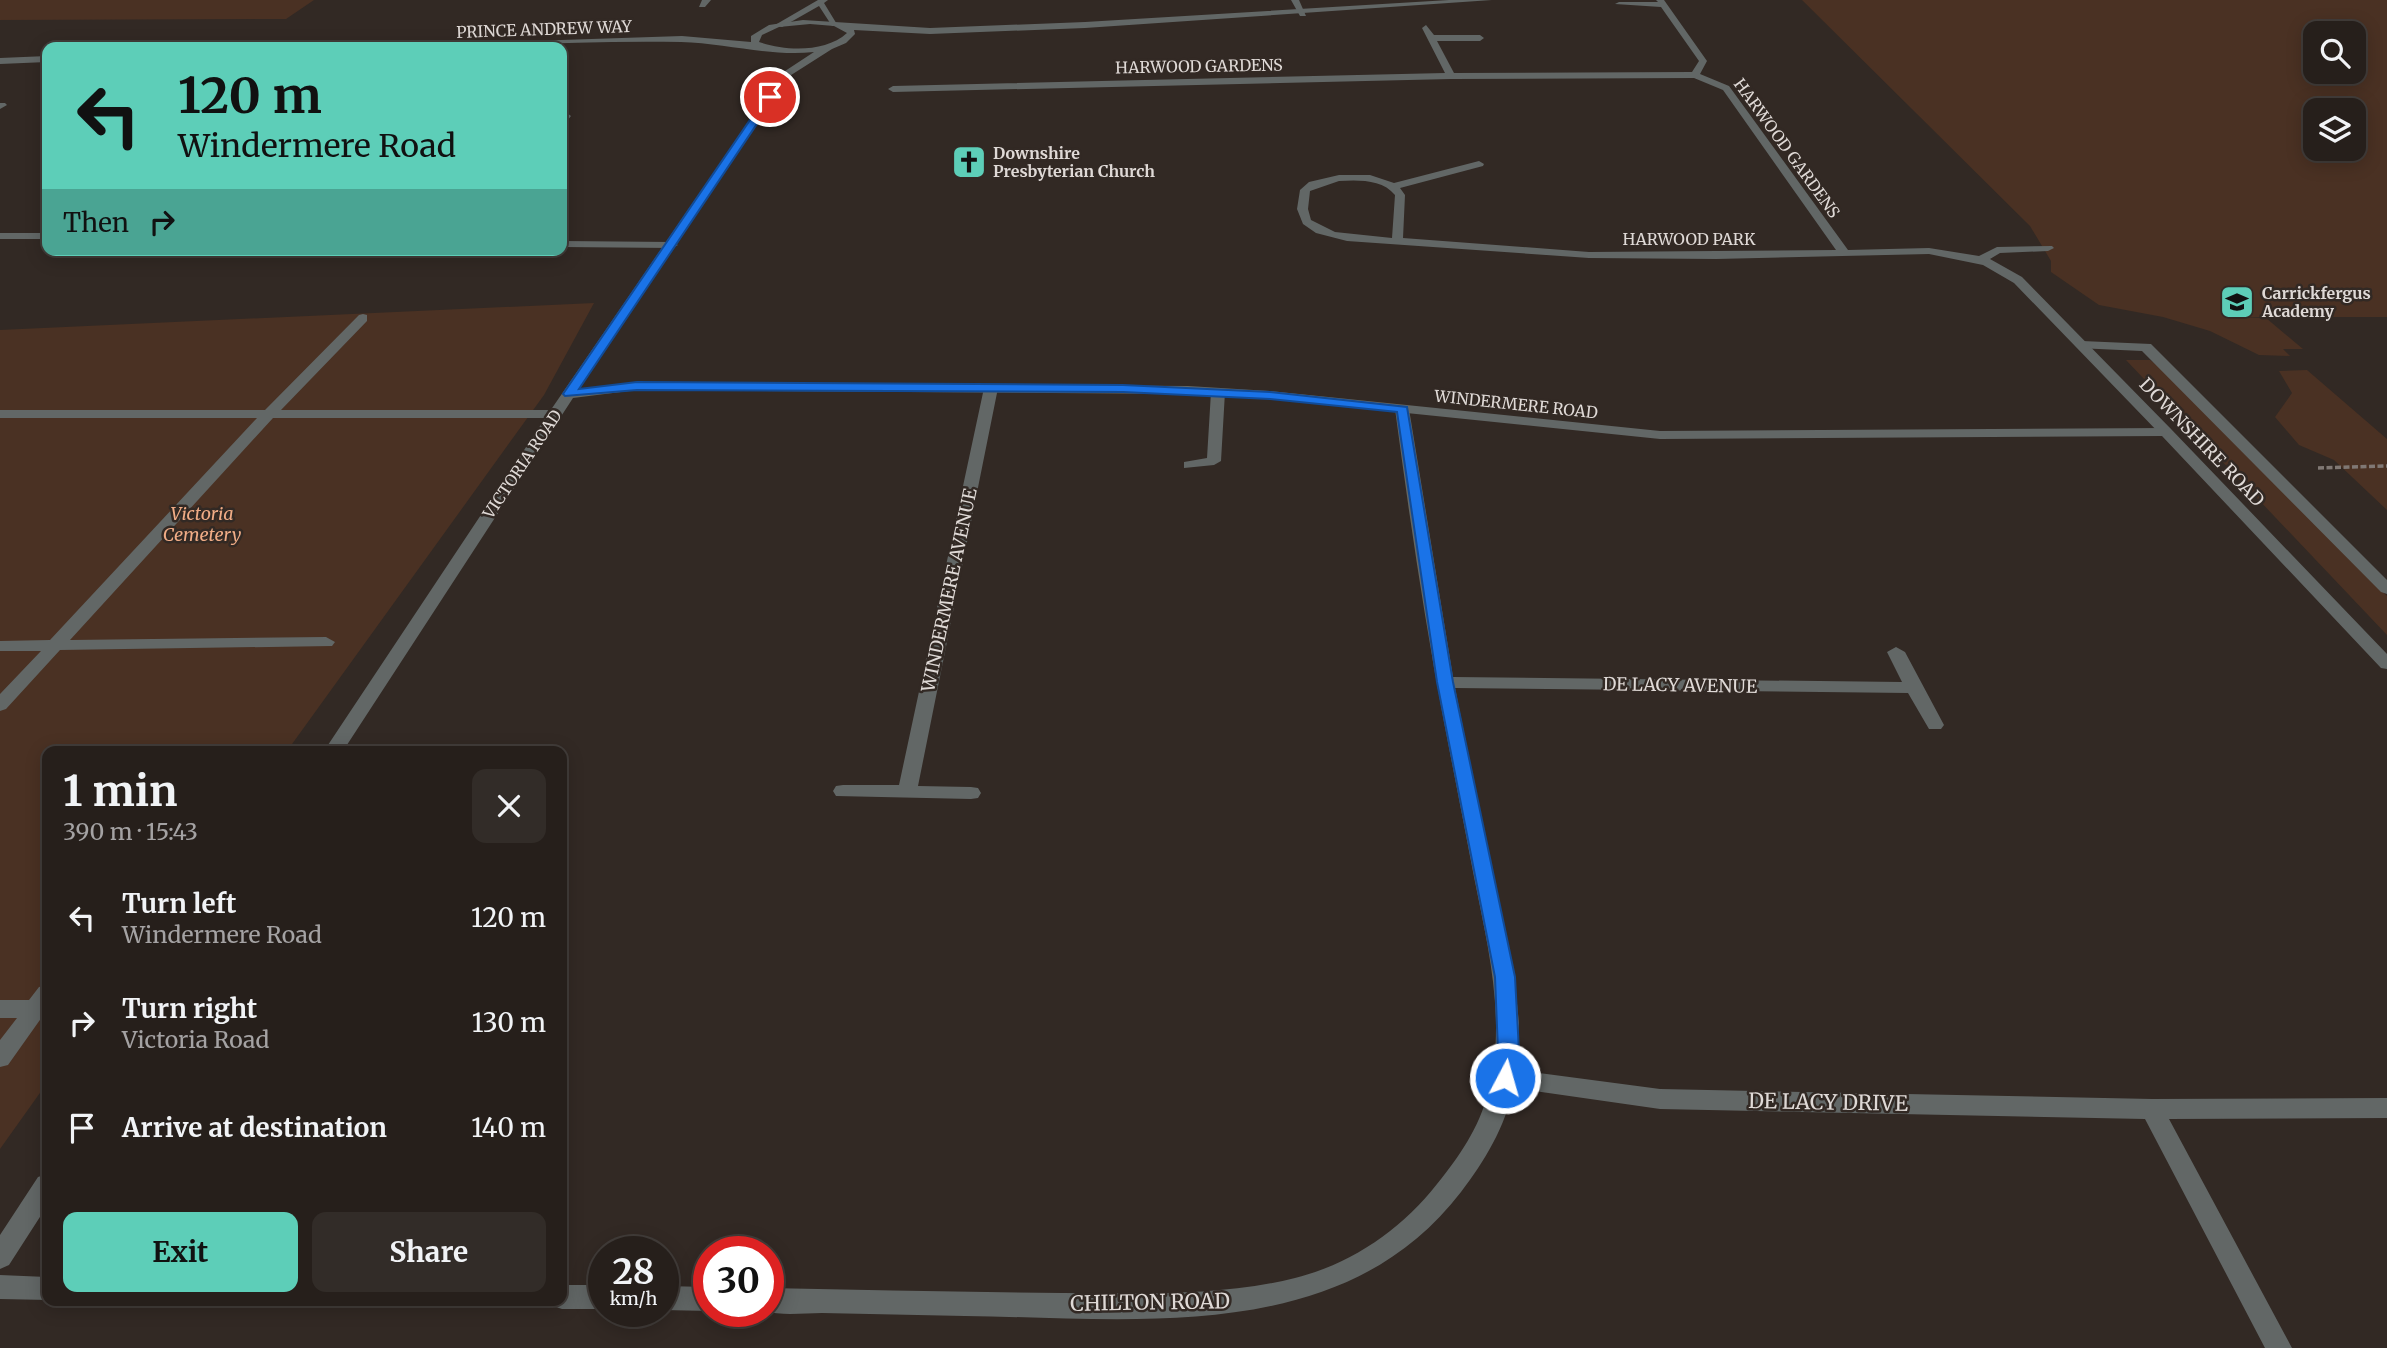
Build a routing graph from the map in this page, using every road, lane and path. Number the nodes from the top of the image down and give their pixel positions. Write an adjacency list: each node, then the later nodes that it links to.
1 (1295, 0): 6 (street)
2 (1488, 0): 6 (street)
3 (822, 2): 7 (street); 8 (street)
4 (1662, 2): 5 (street); 26 (street)
5 (1619, 4)
6 (1303, 14): 11 (street)
7 (840, 25): 8 (street); 11 (street); 18 (street)
8 (779, 26): 10 (street, PRINCE ANDREW WAY)
9 (1426, 28): 12 (street)
10 (766, 29): 14 (street, PRINCE ANDREW WAY); 19 (street)
11 (930, 31): 15 (street)
12 (1431, 38): 13 (street); 27 (street)
13 (1480, 38)
14 (682, 39): 17 (street, PRINCE ANDREW WAY); 19 (street, PRINCE ANDREW WAY)
15 (868, 39)
16 (855, 41): 18 (street)
17 (567, 42)
18 (841, 43): 20 (street)
19 (762, 47): 21 (street, PRINCE ANDREW WAY)
20 (830, 47): 21 (street, PRINCE ANDREW WAY); 24 (street, VICTORIA ROAD)
21 (772, 49): 24 (street)
22 (42, 59): 23 (street)
23 (0, 61)
24 (782, 67): 36 (street, VICTORIA ROAD)
25 (953, 74): 28 (street)
26 (1695, 75): 27 (street, HARWOOD GARDENS); 38 (street, HARWOOD GARDENS)
27 (1451, 76): 28 (street, HARWOOD GARDENS)
28 (948, 88): 29 (street, HARWOOD GARDENS)
29 (893, 89)
30 (1479, 164): 31 (street, HARWOOD PARK)
31 (1394, 186): 34 (street); 34 (street, HARWOOD PARK)
32 (0, 236): 33 (street)
33 (42, 236)
34 (1397, 241): 38 (street, HARWOOD PARK)
35 (567, 244): 36 (street)
36 (672, 245): 44 (street, VICTORIA ROAD)
37 (2048, 248): 39 (street)
38 (1844, 253): 39 (street, HARWOOD PARK)
39 (1980, 260): 41 (street, DOWNSHIRE ROAD)
40 (362, 318): 47 (street)
41 (2082, 345): 49 (street, DOWNSHIRE ROAD); 53 (street)
42 (991, 388): 43 (street, WINDERMERE ROAD); 44 (street, WINDERMERE ROAD); 65 (street, WINDERMERE AVENUE)
43 (1218, 392): 45 (street, WINDERMERE ROAD); 50 (street)
44 (569, 394): 48 (street, VICTORIA ROAD)
45 (1402, 409): 49 (street, WINDERMERE ROAD); 59 (street, CHILTON ROAD)
46 (0, 414): 47 (street)
47 (269, 414): 48 (street); 56 (street)
48 (555, 414): 63 (street, VICTORIA ROAD)
49 (2166, 432): 58 (street, DOWNSHIRE ROAD)
50 (1189, 466)
51 (2387, 467): 52 (path)
52 (2308, 468)
53 (2387, 589)
54 (326, 642): 56 (street)
55 (0, 646): 56 (street)
56 (55, 647): 61 (street)
57 (1896, 652): 60 (street)
58 (2387, 664)
59 (1445, 682): 60 (street, DE LACY AVENUE); 70 (street, CHILTON ROAD)
60 (1914, 688): 62 (street)
61 (0, 705)
62 (1935, 725)
63 (336, 746)
64 (843, 791): 65 (street)
65 (906, 792): 66 (street)
66 (971, 793)
67 (41, 1001): 68 (street); 69 (street)
68 (0, 1009)
69 (0, 1058)
70 (1505, 1078): 71 (street, DE LACY DRIVE); 79 (street, CHILTON ROAD)
71 (2152, 1108): 72 (street, DE LACY DRIVE); 80 (street)
72 (2387, 1108)
73 (42, 1193): 74 (street)
74 (0, 1257)
75 (0, 1287): 76 (street)
76 (42, 1289)
77 (567, 1297): 78 (street)
78 (588, 1297)
79 (784, 1300)
80 (2279, 1348)

